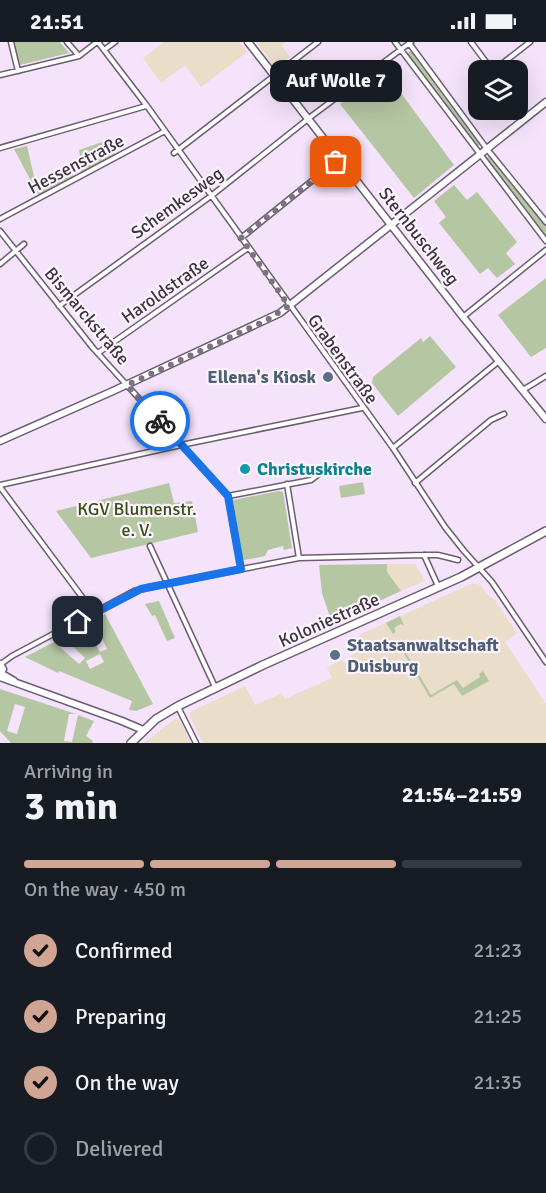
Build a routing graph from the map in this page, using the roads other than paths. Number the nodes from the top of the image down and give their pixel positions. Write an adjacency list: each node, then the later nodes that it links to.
1 (11, 42): 16 (street)
2 (67, 42): 13 (street)
3 (98, 42): 11 (street, Grabenstraße); 13 (street)
4 (114, 42): 11 (street)
5 (248, 42): 18 (street, Sternbuschweg)
6 (318, 42): 18 (street)
7 (395, 42): 12 (street)
8 (471, 42): 14 (street)
9 (530, 42): 15 (street)
10 (410, 43): 12 (street, Schemkesweg); 24 (street)
11 (104, 50): 20 (street, Grabenstraße)
12 (400, 50): 21 (street, Schemkesweg); 26 (street)
13 (80, 56): 16 (street)
14 (485, 60)
15 (506, 60)
16 (18, 71): 17 (street)
17 (0, 75)
18 (274, 75): 21 (street, Sternbuschweg); 25 (street)
19 (546, 102): 24 (street)
20 (147, 106): 22 (street, Grabenstraße); 23 (street)
21 (308, 119): 27 (street, Sternbuschweg); 28 (street, Schemkesweg)
22 (165, 131): 25 (street, Grabenstraße); 29 (street, Hessenstraße)
23 (0, 148)
24 (487, 149): 26 (street); 30 (street)
25 (176, 152): 28 (street, Grabenstraße)
26 (481, 154): 31 (street); 34 (street)
27 (339, 159): 31 (street, Sternbuschweg); 33 (street)
28 (211, 196): 33 (street, Grabenstraße); 40 (street, Schemkesweg)
29 (0, 219)
30 (546, 222)
31 (392, 225): 41 (street); 42 (street, Sternbuschweg)
32 (0, 231): 37 (street, Bismarckstraße)
33 (241, 238): 36 (street, Grabenstraße)
34 (546, 241)
35 (24, 244): 37 (street)
36 (248, 249): 41 (street, Grabenstraße); 43 (street, Haroldstraße)
37 (15, 250): 39 (street); 40 (street, Bismarckstraße)
38 (546, 250): 42 (street)
39 (0, 264)
40 (59, 306): 43 (street, Bismarckstraße)
41 (289, 306): 46 (street); 48 (street, Grabenstraße)
42 (463, 317): 44 (street, Sternbuschweg)
43 (98, 353): 46 (street, Bismarckstraße)
44 (499, 361): 47 (street, Sternbuschweg); 53 (street)
45 (546, 376): 47 (street)
46 (127, 385): 51 (street); 52 (street, Bismarckstraße)
47 (523, 390): 50 (street, Sternbuschweg)
48 (362, 408): 52 (street); 53 (street, Grabenstraße)
49 (504, 414): 55 (street)
50 (546, 419)
51 (0, 441)
52 (181, 445): 57 (street); 58 (street, Bismarckstraße)
53 (393, 448): 55 (street, Grabenstraße)
54 (319, 474): 56 (street)
55 (415, 483): 64 (street, Grabenstraße)
56 (287, 484): 58 (street); 62 (street)
57 (0, 486): 68 (street)
58 (228, 496): 65 (street)
59 (546, 531): 64 (main road, Koloniestraße)
60 (150, 546): 66 (street)
61 (423, 555): 62 (street); 63 (street); 67 (street)
62 (299, 558): 65 (street)
63 (458, 560)
64 (479, 567): 67 (main road, Koloniestraße); 69 (street, Grabenstraße)
65 (241, 569): 66 (street)
66 (168, 584): 68 (street); 73 (street)
67 (439, 587): 73 (main road, Koloniestraße)
68 (94, 613): 71 (street)
69 (544, 653): 70 (street, Grabenstraße)
70 (546, 662)
71 (1, 664): 72 (street)
72 (1, 676): 75 (street)
73 (216, 688): 74 (main road, Koloniestraße)
74 (178, 706): 75 (main road, Koloniestraße); 77 (street)
75 (144, 730): 76 (main road, Koloniestraße)
76 (130, 743)
77 (196, 743)

